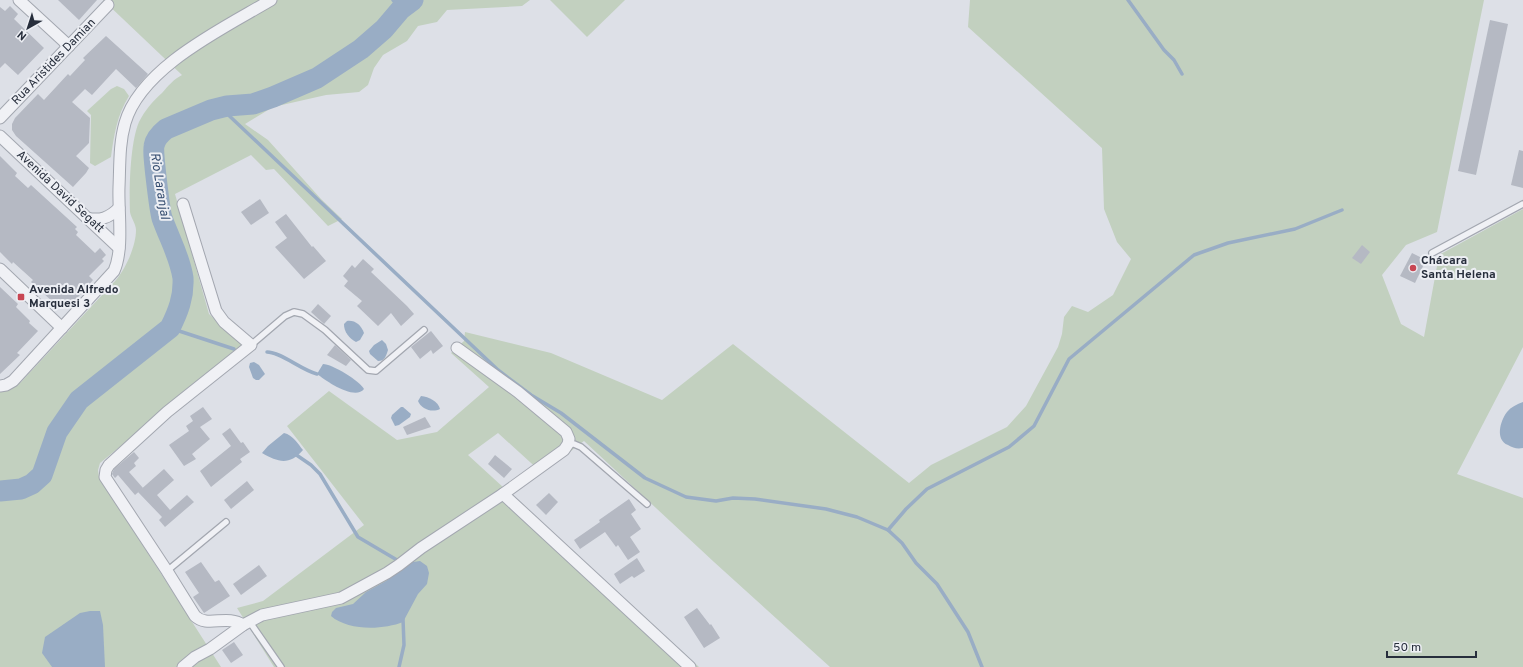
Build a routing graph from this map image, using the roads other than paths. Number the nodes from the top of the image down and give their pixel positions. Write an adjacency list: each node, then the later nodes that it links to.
1 (20, 0): 4 (street)
2 (271, 0): 9 (street)
3 (108, 6): 4 (street, Rua Aristides Damian)
4 (69, 46): 5 (street, Rua Aristides Damian)
5 (0, 118)
6 (0, 136): 10 (street, Avenida David Segatt)
7 (183, 204): 16 (street)
8 (1523, 204): 12 (lane)
9 (119, 208): 10 (street); 11 (street)
10 (87, 218): 11 (street, Avenida David Segatt)
11 (119, 248): 14 (street)
12 (1432, 253)
13 (0, 269): 14 (street)
14 (62, 328): 18 (street)
15 (424, 330): 16 (lane)
16 (251, 345): 23 (street)
17 (457, 348): 19 (street)
18 (0, 386)
19 (568, 444): 20 (street); 21 (lane)
20 (503, 494): 24 (street); 27 (street)
21 (647, 504)
22 (226, 522): 23 (lane)
23 (167, 571): 24 (street)
24 (246, 623): 25 (street); 26 (lane)
25 (183, 667)
26 (281, 667)
27 (690, 667)

